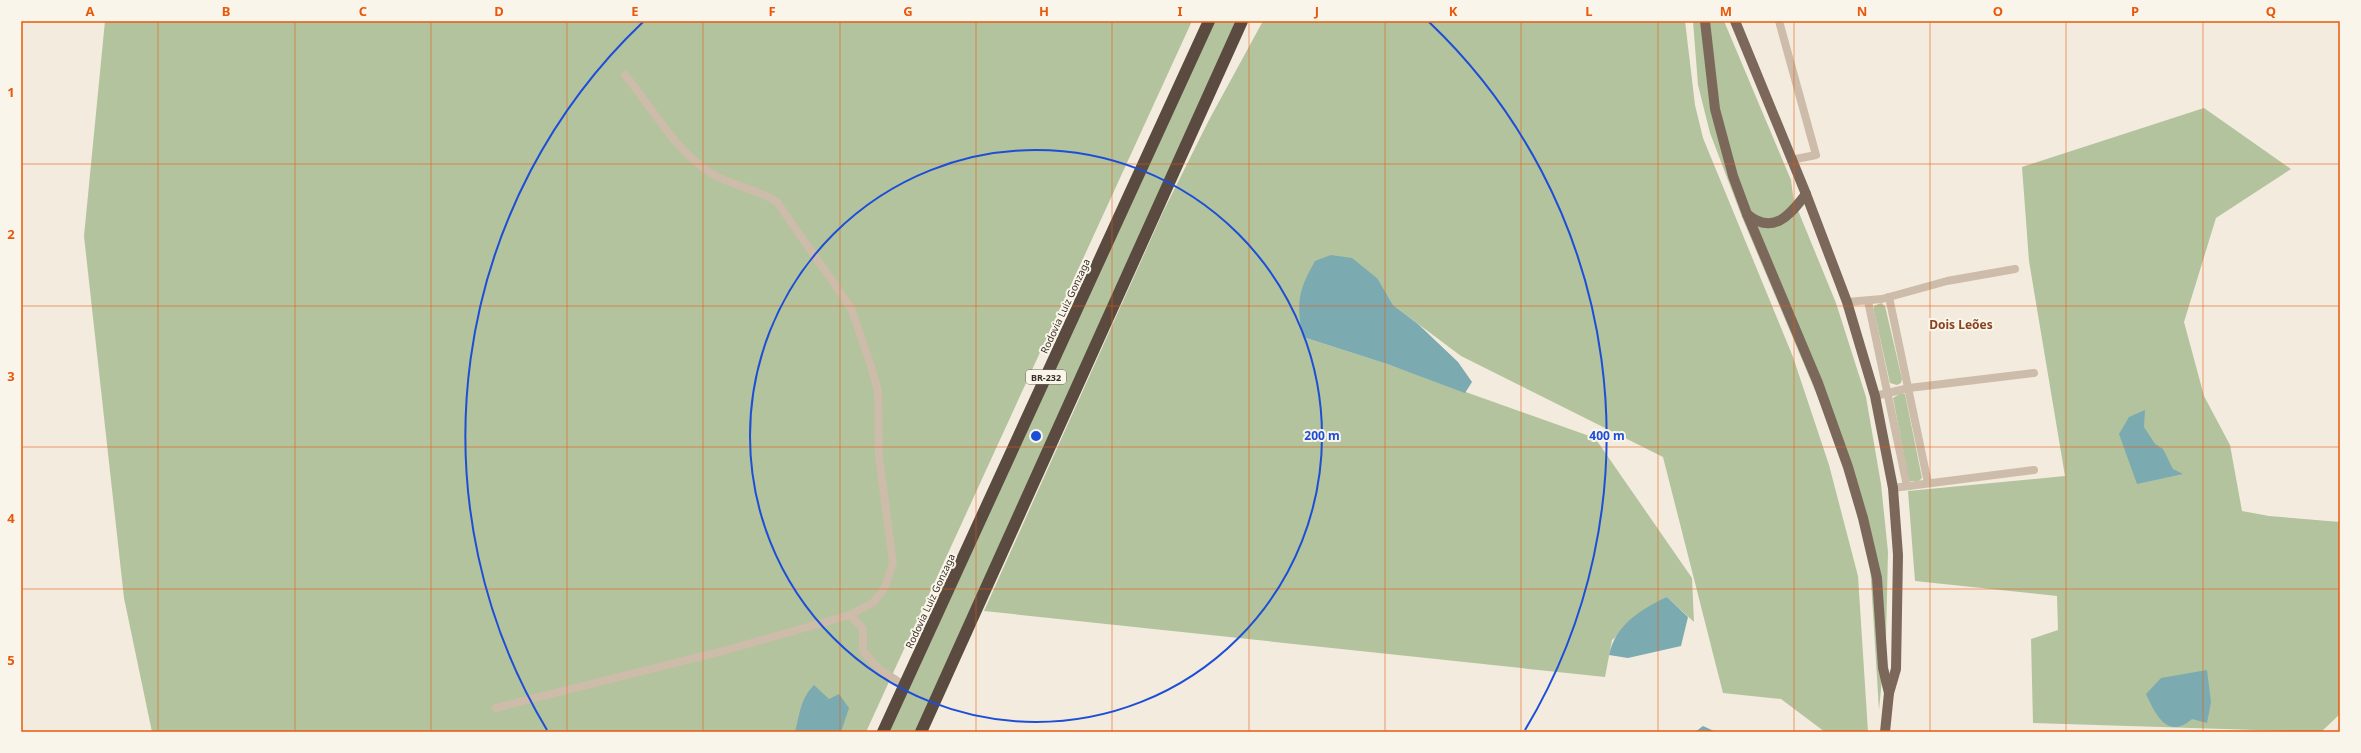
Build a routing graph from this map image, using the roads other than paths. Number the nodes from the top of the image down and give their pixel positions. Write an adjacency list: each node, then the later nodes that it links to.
1 (1208, 21): 25 (highway, Rodovia Luiz Gonzaga / BR-232)
2 (1242, 21): 8 (highway, BR-232)
3 (1251, 21): 8 (highway)
4 (1705, 21): 11 (main road)
5 (1735, 21): 9 (main road)
6 (1779, 21): 9 (street)
7 (625, 75): 24 (street)
8 (1218, 76): 29 (highway, BR-232)
9 (1791, 160): 10 (main road)
10 (1806, 194): 11 (main road); 15 (main road)
11 (1747, 214): 26 (main road)
12 (2015, 269): 13 (street)
13 (1889, 297): 14 (street); 17 (street)
14 (1868, 301): 15 (street); 18 (street)
15 (1847, 302): 19 (main road)
16 (2034, 373): 17 (street)
17 (1909, 388): 18 (street); 21 (street)
18 (1889, 392): 19 (street); 22 (street)
19 (1875, 396): 23 (main road)
20 (2034, 470): 21 (street)
21 (1928, 483): 22 (street)
22 (1907, 486): 23 (street)
23 (1894, 488): 26 (main road)
24 (850, 615): 25 (street); 27 (street)
25 (905, 686): 28 (highway, Rodovia Luiz Gonzaga / BR-232)
26 (1889, 693): 30 (main road)
27 (496, 708)
28 (884, 732)
29 (921, 732)
30 (1885, 732)

